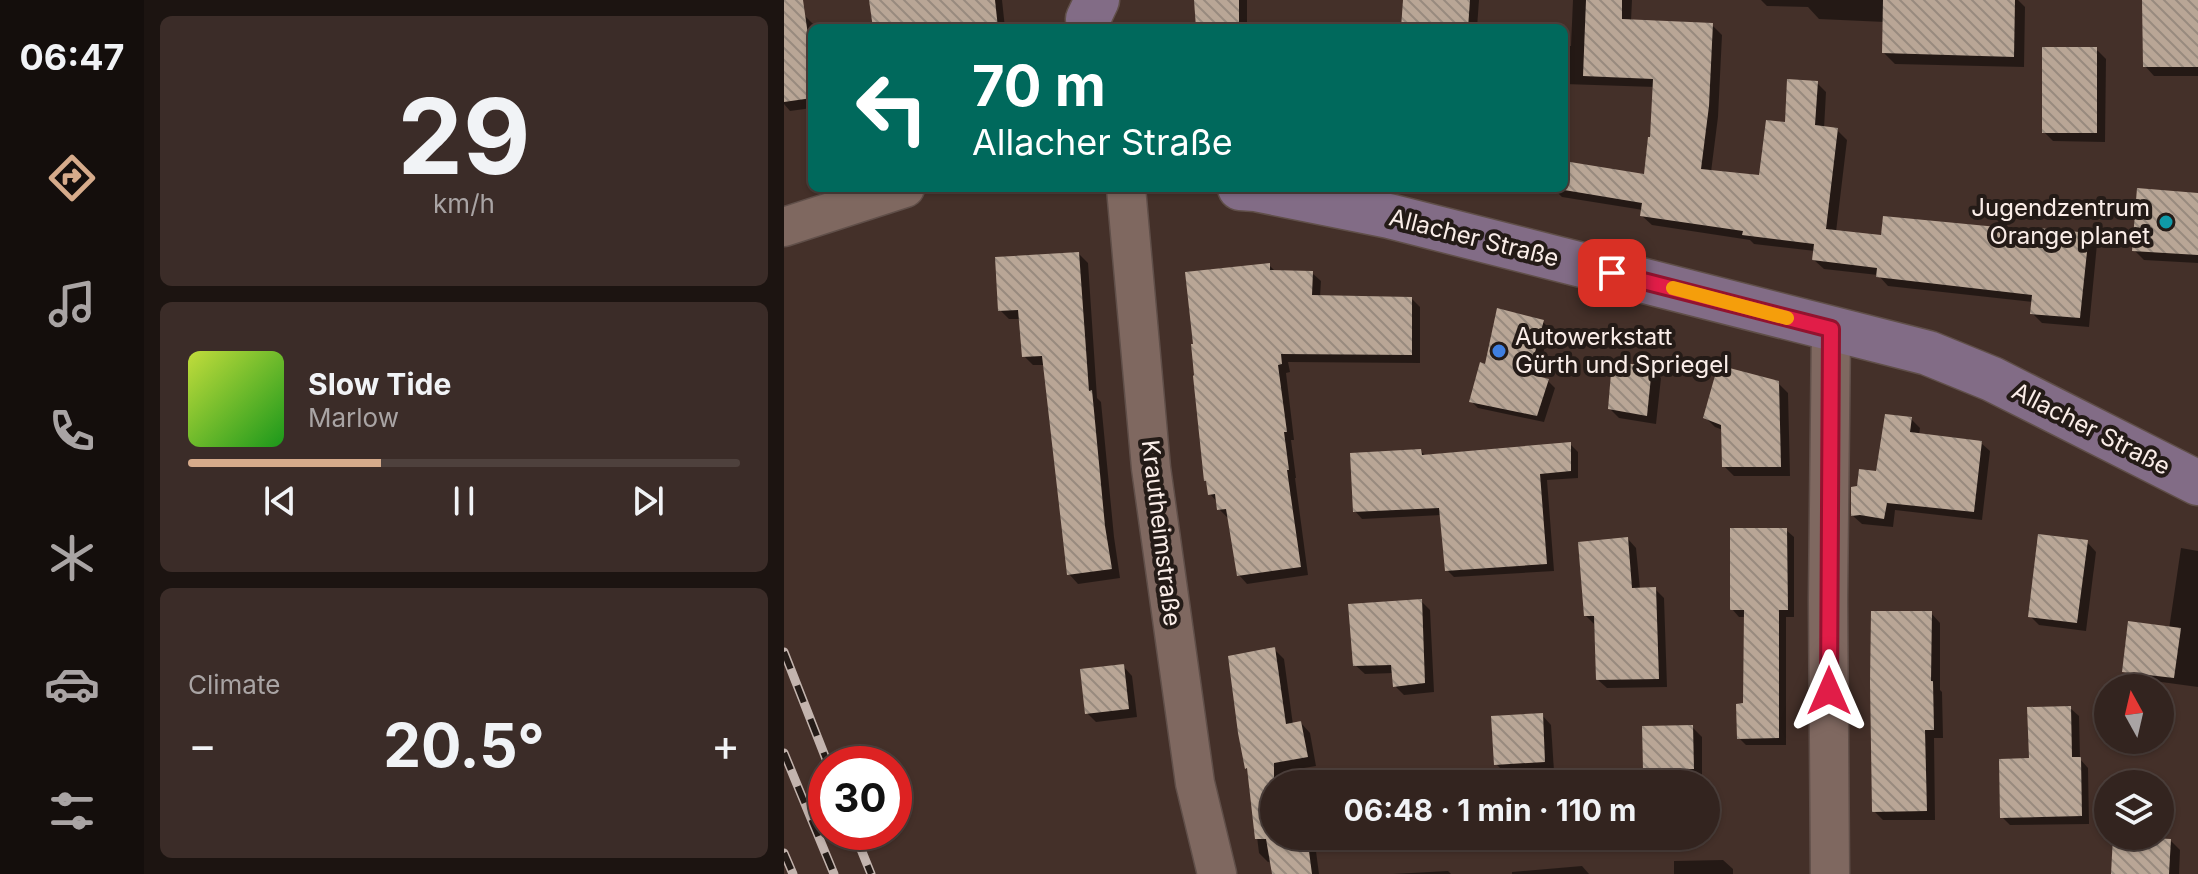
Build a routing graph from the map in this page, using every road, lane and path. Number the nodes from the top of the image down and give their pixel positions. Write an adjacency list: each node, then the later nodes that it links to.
1 (893, 192): 4 (street)
2 (1126, 192): 7 (street, Krautheimstraße)
3 (1270, 192): 5 (street, Allacher Straße)
4 (784, 227)
5 (1831, 329): 6 (street, Allacher Straße); 8 (street)
6 (2198, 483)
7 (1217, 874)
8 (1830, 874)

